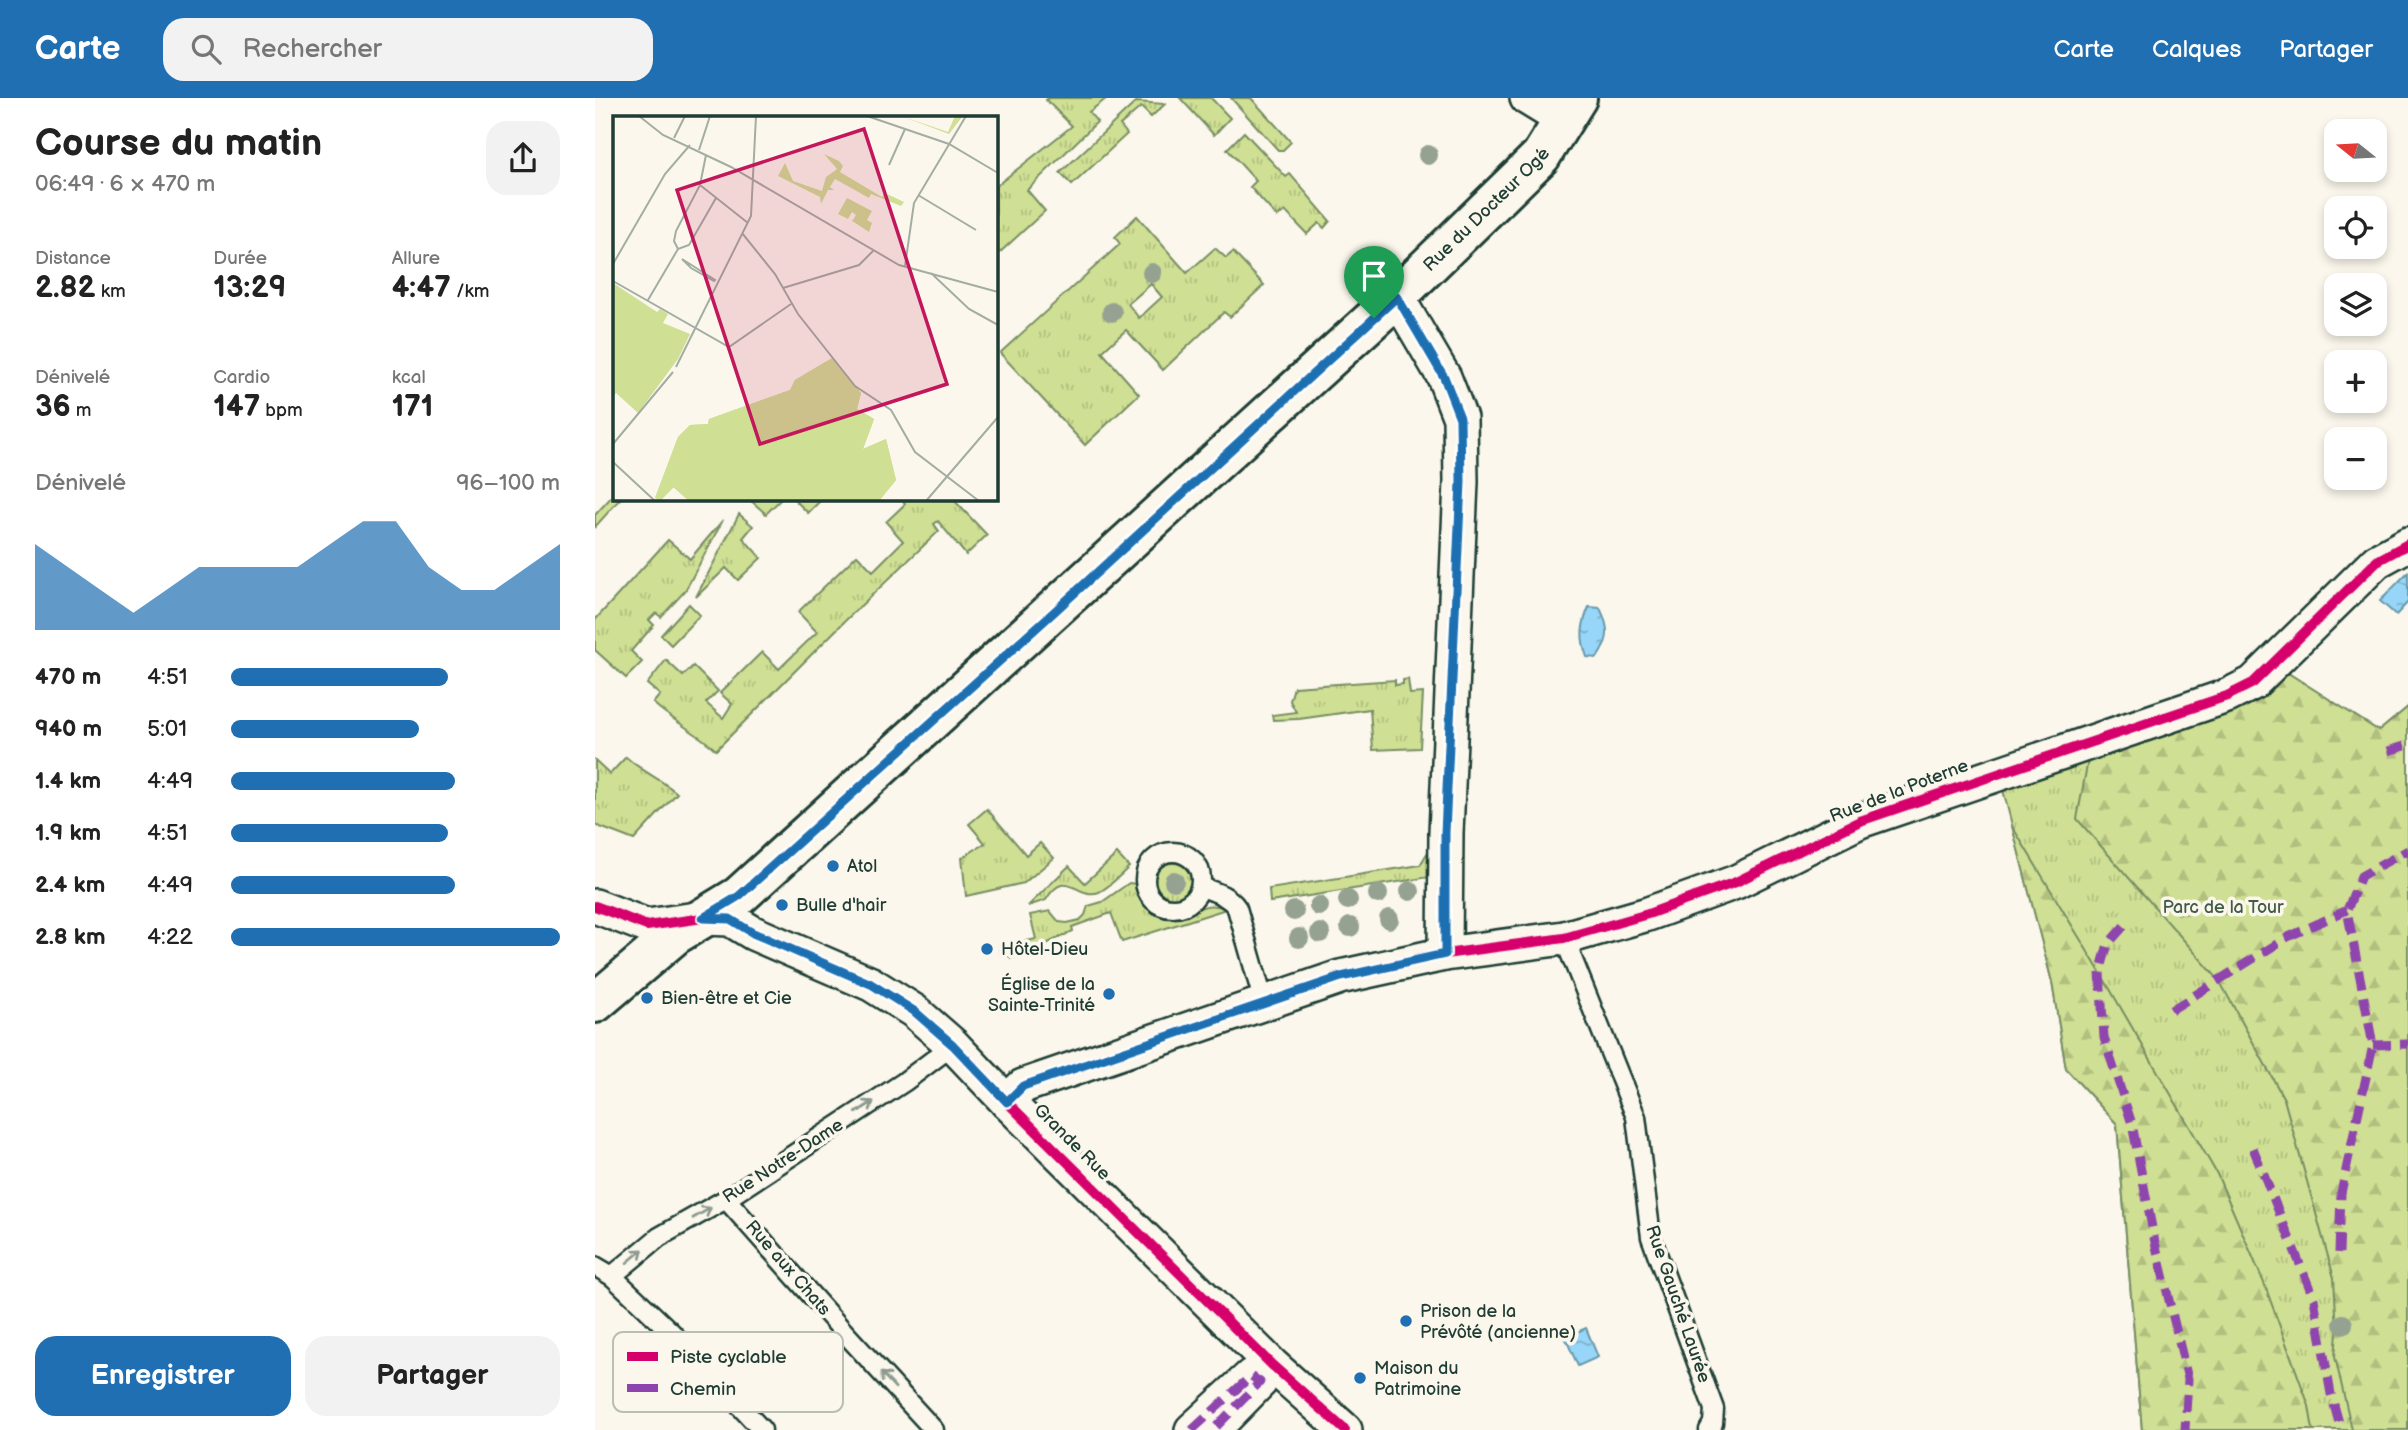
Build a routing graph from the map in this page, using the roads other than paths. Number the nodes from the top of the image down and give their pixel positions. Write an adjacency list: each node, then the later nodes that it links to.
1 (1527, 98): 2 (street)
2 (1570, 109): 3 (main road, Rue du Docteur Ogé)
3 (1397, 297): 7 (main road, Rue du Docteur Ogé); 10 (street)
4 (2408, 544): 9 (street, Rue de la Poterne)
5 (1201, 887): 13 (lane)
6 (595, 906): 8 (street)
7 (703, 918): 8 (street, Grande Rue); 11 (main road, Rue du Docteur Ogé); 14 (street, Grande Rue)
8 (636, 922): 11 (street)
9 (1564, 937): 10 (street, Rue de la Poterne); 28 (lane, Rue Gauché Laurée)
10 (1461, 952): 13 (street, Rue de la Poterne)
11 (638, 965): 12 (main road, Rue du Docteur Ogé)
12 (595, 1003)
13 (1264, 1003): 15 (street, Rue de la Poterne)
14 (953, 1045): 15 (street, Grande Rue); 16 (lane, Rue Notre-Dame, one-way to 14)
15 (1007, 1102): 27 (street, Grande Rue)
16 (726, 1199): 18 (lane, Rue Notre-Dame, one-way to 16); 23 (lane, Rue aux Chats, one-way to 16)
17 (595, 1266): 18 (lane)
18 (613, 1276): 19 (lane)
19 (672, 1332)
20 (1256, 1380): 24 (street); 25 (street); 26 (street)
21 (745, 1412): 22 (lane)
22 (762, 1430)
23 (934, 1430)
24 (1192, 1430)
25 (1203, 1430)
26 (1213, 1430)
27 (1345, 1430)
28 (1709, 1430)

